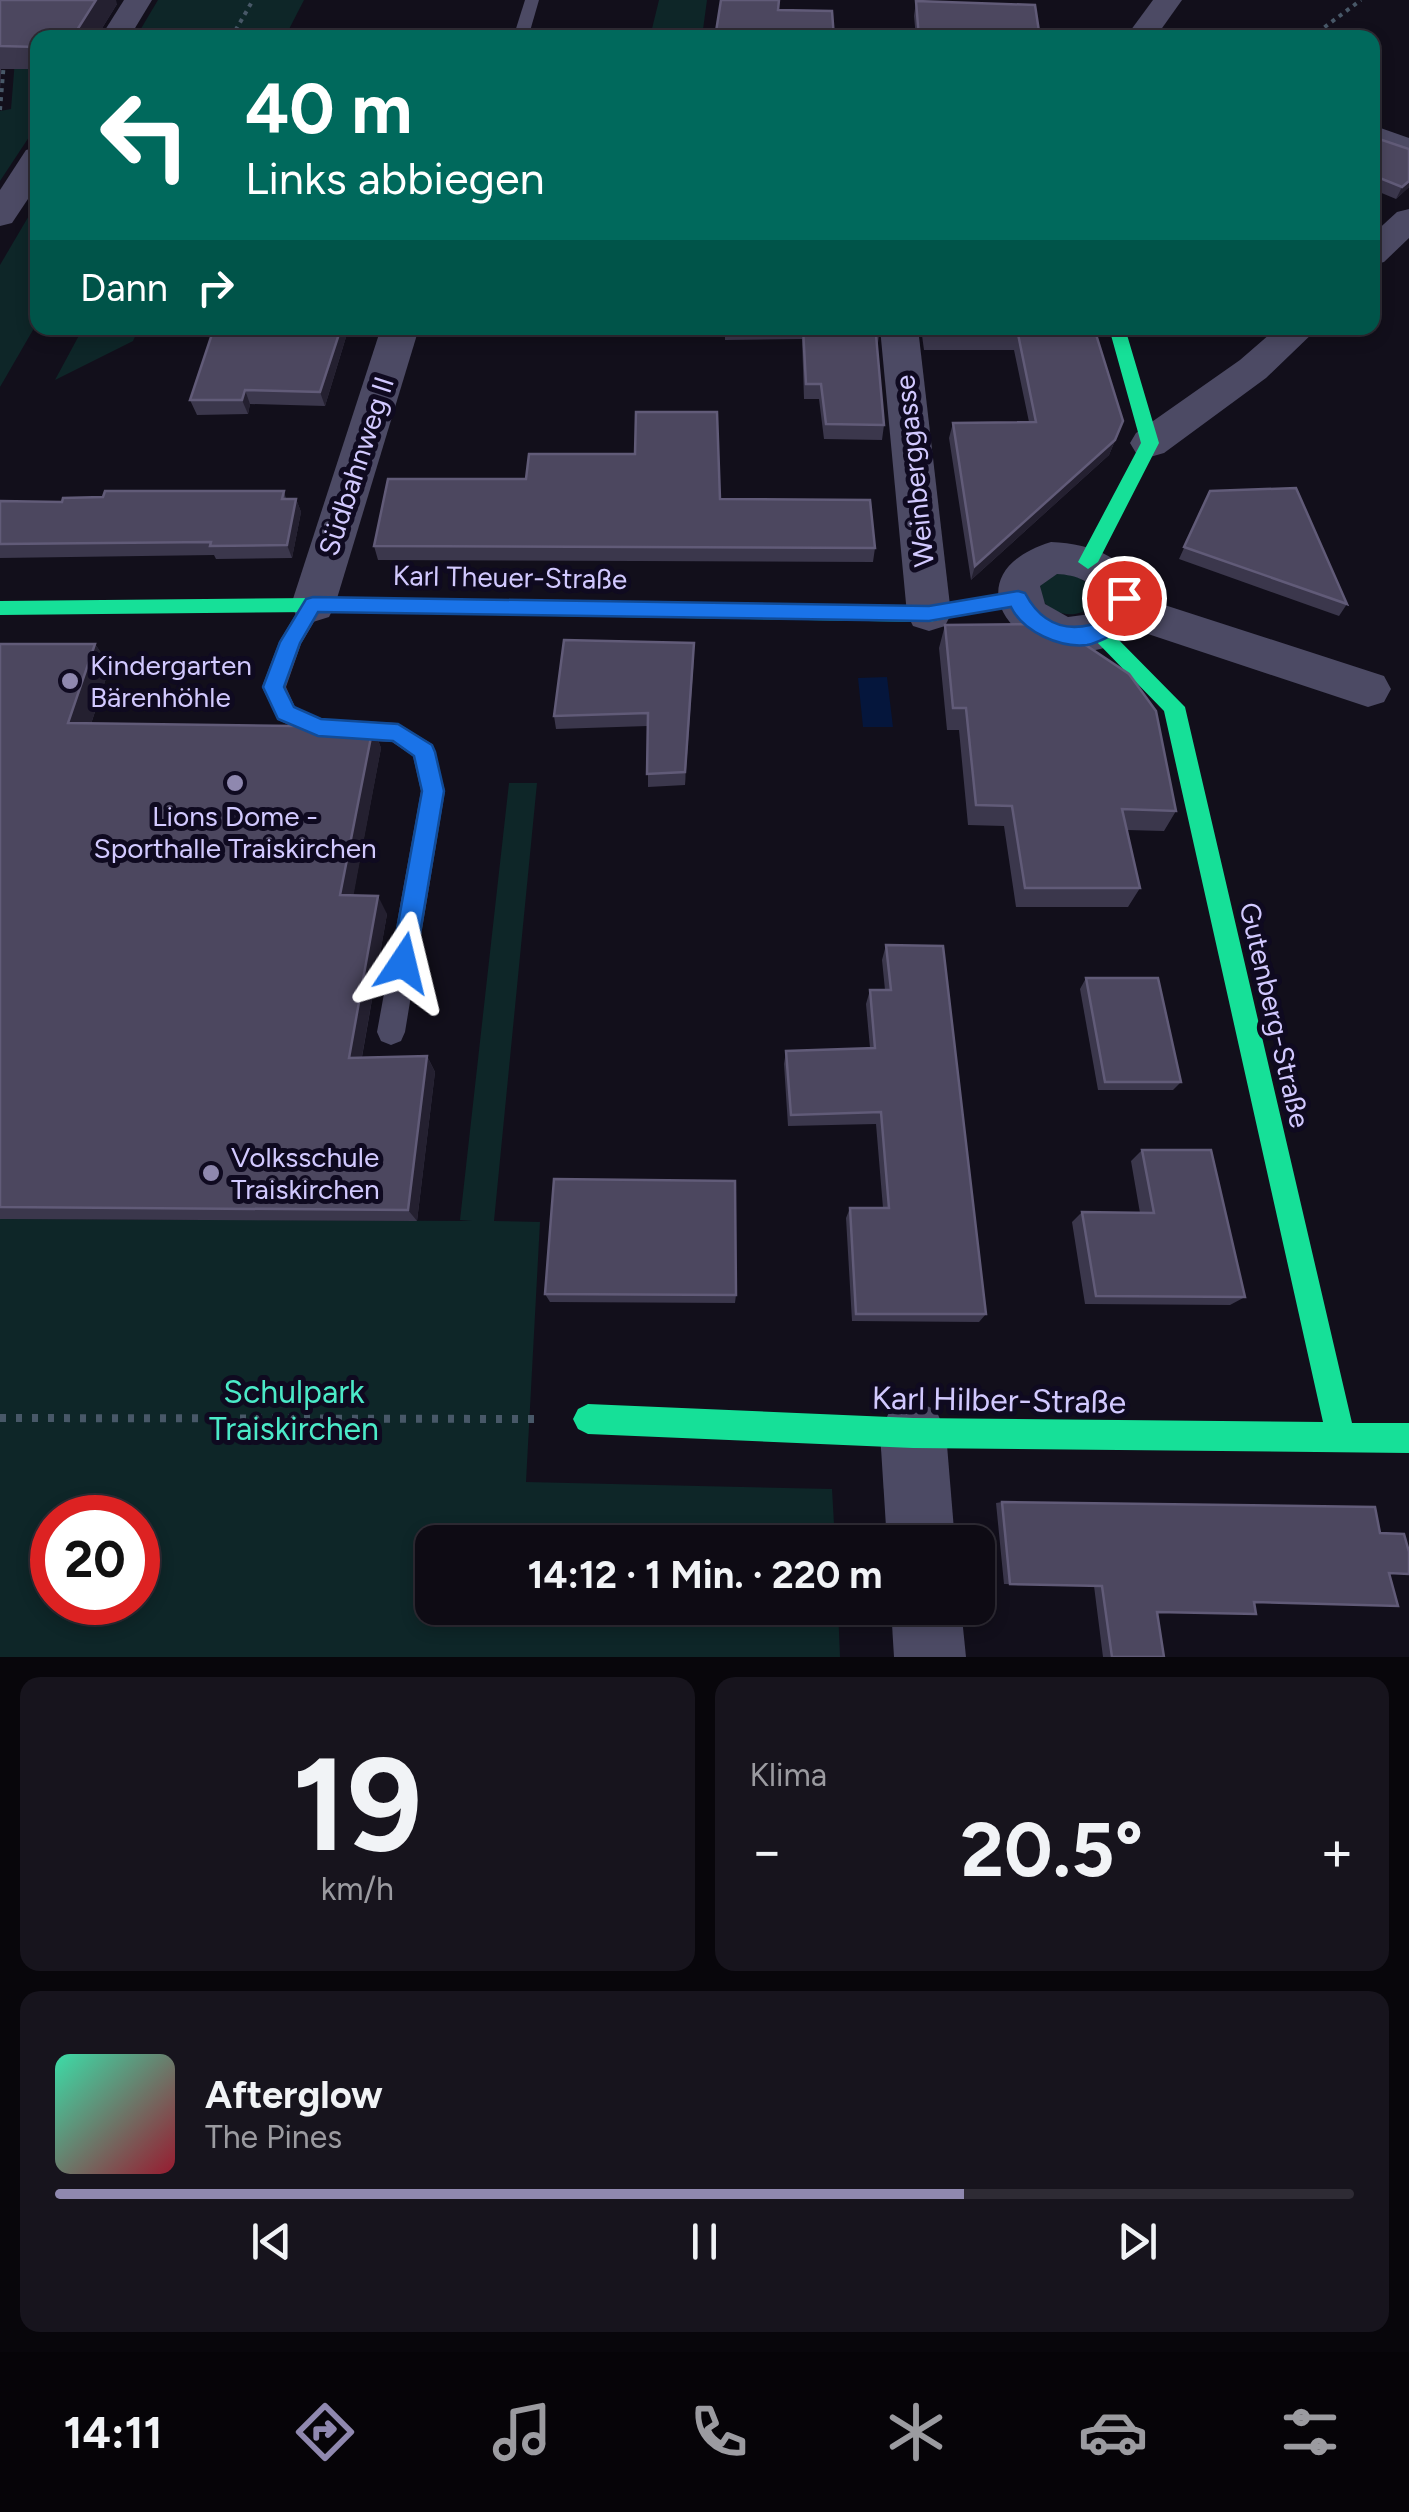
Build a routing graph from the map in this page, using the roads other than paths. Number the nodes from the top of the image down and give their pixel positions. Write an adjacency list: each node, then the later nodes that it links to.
1 (138, 0): 4 (street)
2 (532, 0): 5 (lane)
3 (1168, 0): 6 (street)
4 (119, 30)
5 (523, 30)
6 (1145, 30)
7 (1380, 138): 8 (street)
8 (1409, 149)
9 (30, 169): 10 (street)
10 (0, 216)
11 (1409, 219): 12 (street)
12 (1380, 247)
13 (398, 335): 20 (street, Südbahnweg II)
14 (900, 335): 22 (street, Weinberggasse)
15 (1118, 335): 17 (street)
16 (1291, 335): 17 (street)
17 (1150, 443): 18 (street)
18 (1088, 562): 19 (street); 23 (street)
19 (1018, 598): 22 (street, Karl Theuer-Straße); 23 (street)
20 (313, 604): 21 (street, Karl Theuer-Straße); 22 (street, Karl Theuer-Straße); 25 (lane)
21 (0, 608)
22 (929, 614)
23 (1113, 621): 24 (street); 28 (street, Gutenberg-Straße)
24 (1368, 689)
25 (391, 1032)
26 (588, 1419): 27 (street, Karl Hilber-Straße)
27 (913, 1433): 28 (street, Karl Hilber-Straße); 30 (street)
28 (1341, 1437): 29 (street, Karl Hilber-Straße)
29 (1409, 1438)
30 (920, 1525)
31 (927, 1625): 32 (street)
32 (930, 1657)

